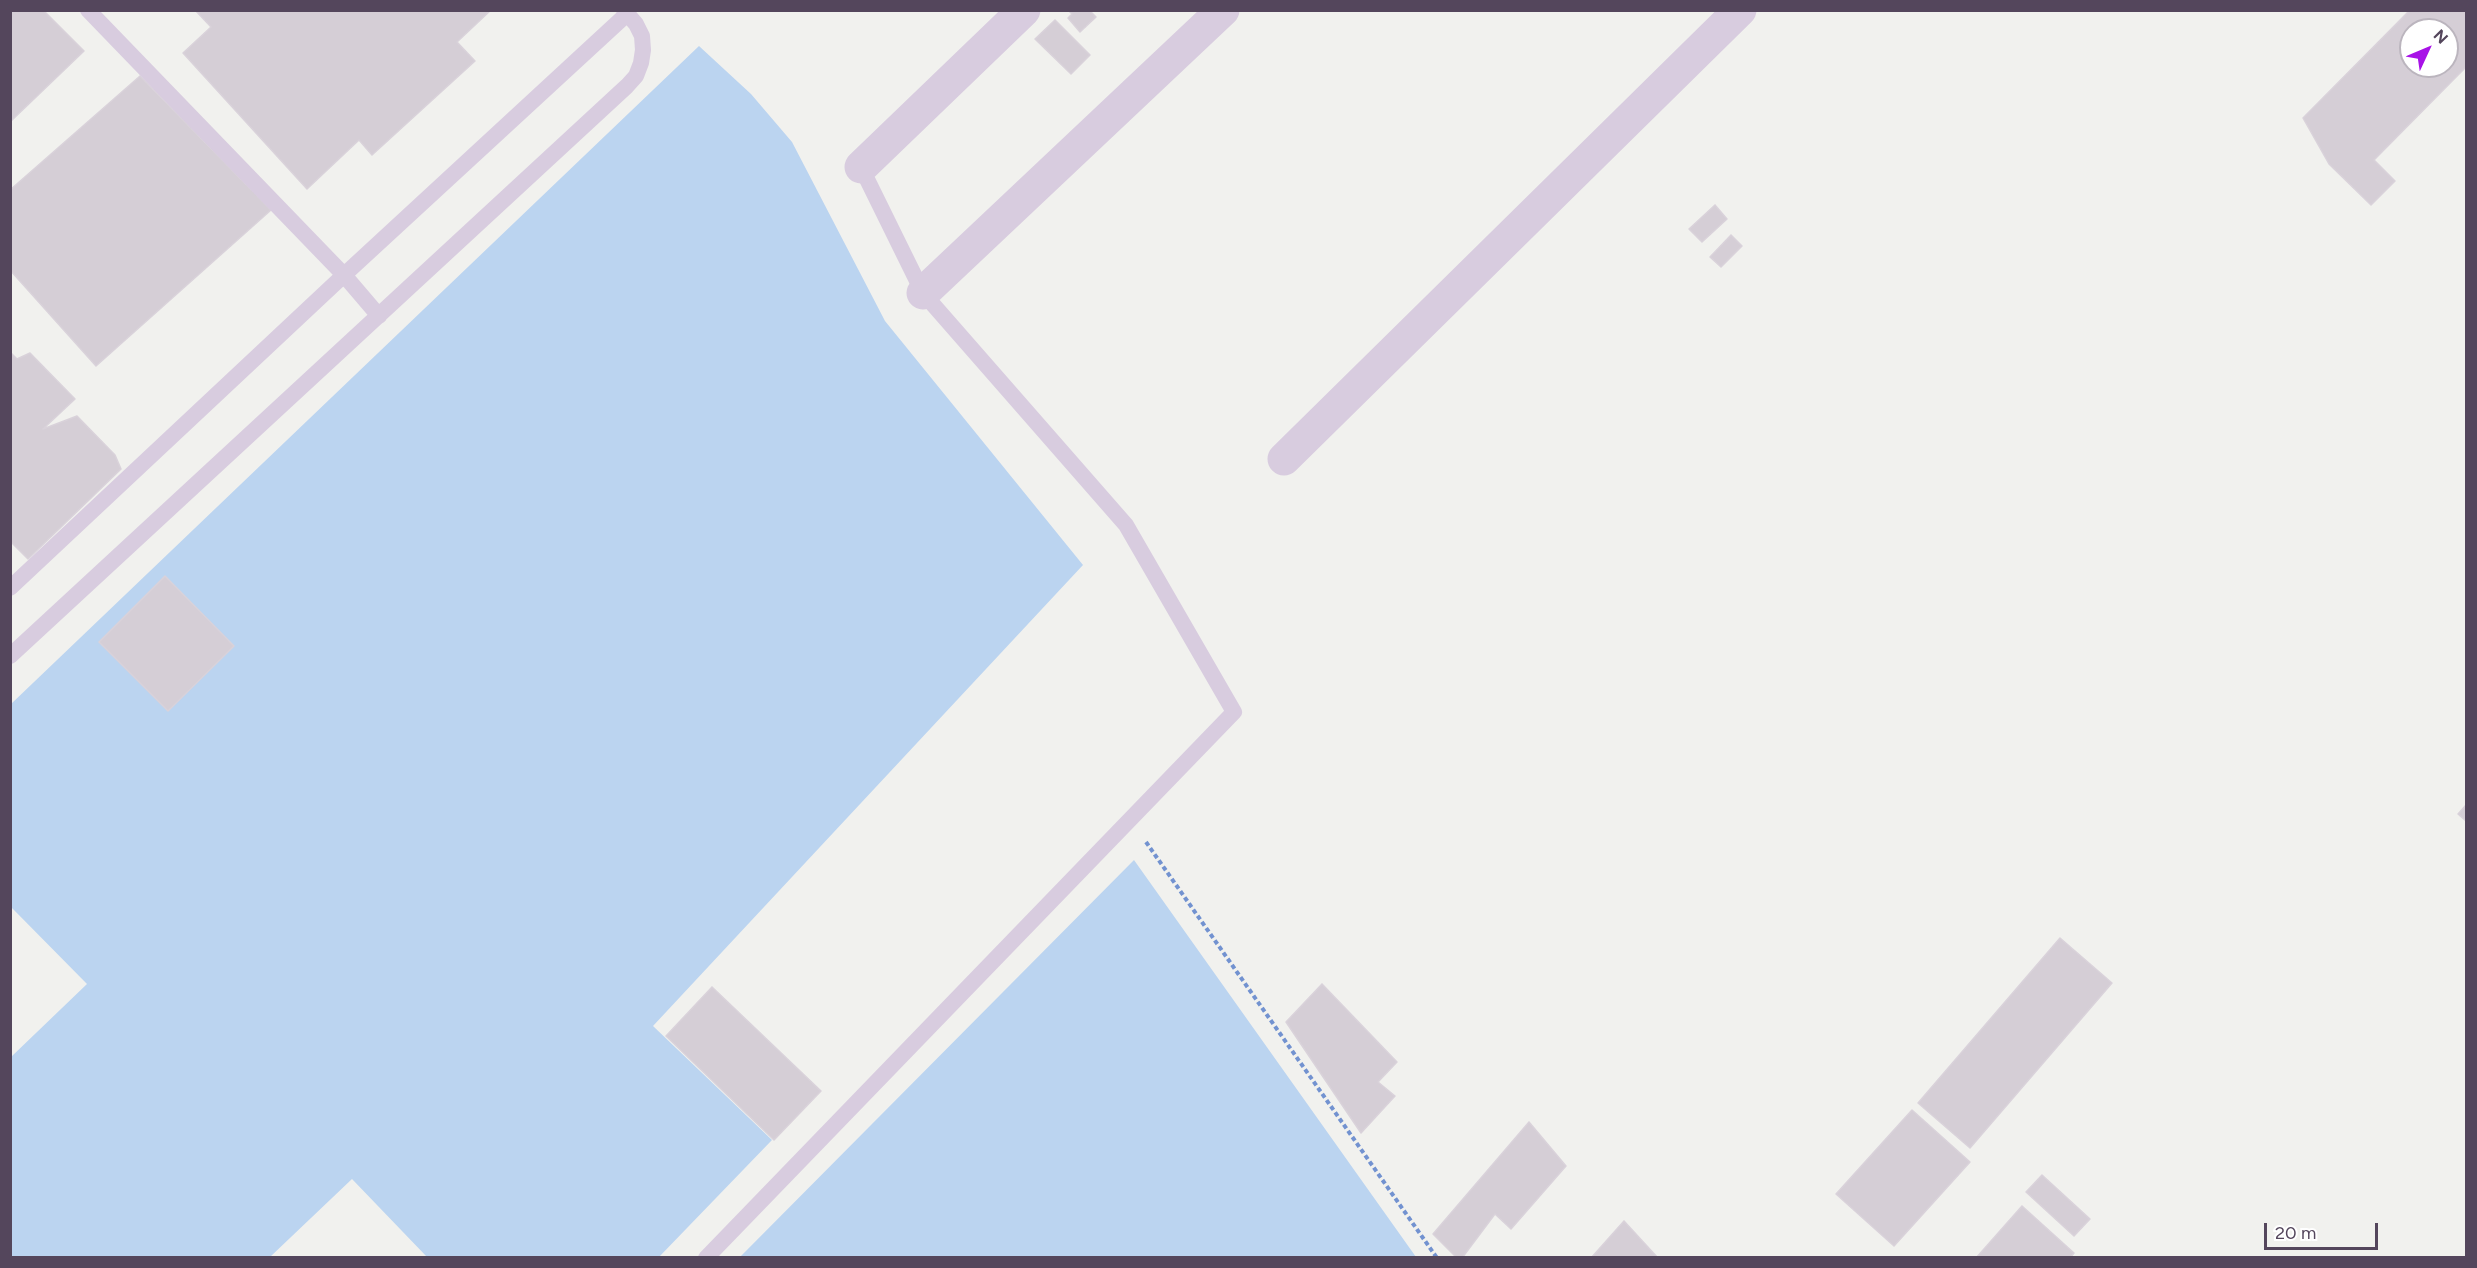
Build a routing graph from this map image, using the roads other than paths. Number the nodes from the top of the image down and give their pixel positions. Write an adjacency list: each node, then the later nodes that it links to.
1 (88, 10): 7 (lane)
2 (1024, 10): 6 (street)
3 (1223, 10): 8 (street)
4 (1740, 10): 10 (street)
5 (625, 12): 7 (lane); 9 (lane)
6 (861, 167): 8 (lane)
7 (344, 275): 9 (lane); 11 (lane)
8 (923, 292): 13 (lane)
9 (379, 316): 12 (lane)
10 (1284, 459)
11 (10, 588)
12 (10, 656)
13 (706, 1257)

